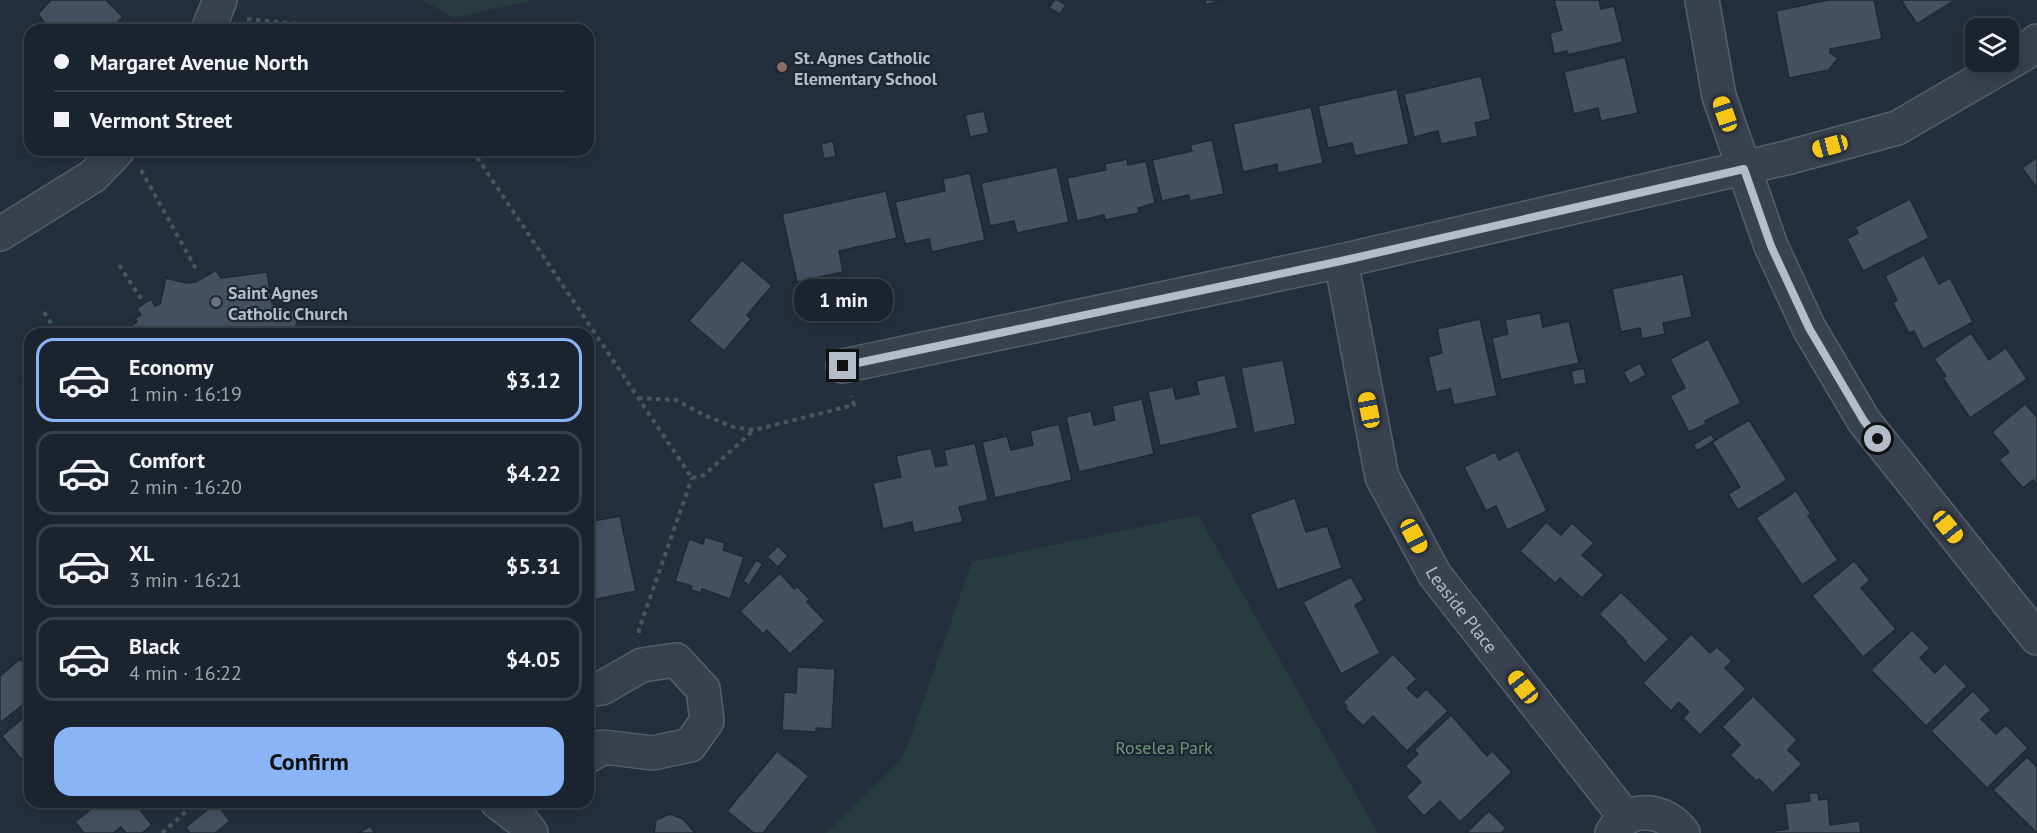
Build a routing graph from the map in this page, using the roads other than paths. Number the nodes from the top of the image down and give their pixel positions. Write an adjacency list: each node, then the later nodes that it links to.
1 (1702, 0): 4 (street)
2 (2037, 40): 4 (street)
3 (129, 160): 5 (street)
4 (1744, 169): 6 (street); 8 (street)
5 (0, 234)
6 (1341, 261): 7 (street); 11 (street, Leaside Place)
7 (843, 366)
8 (2037, 638)
9 (594, 689): 10 (street)
10 (594, 752)
11 (1619, 826): 12 (street, Leaside Place)
12 (1683, 833)

